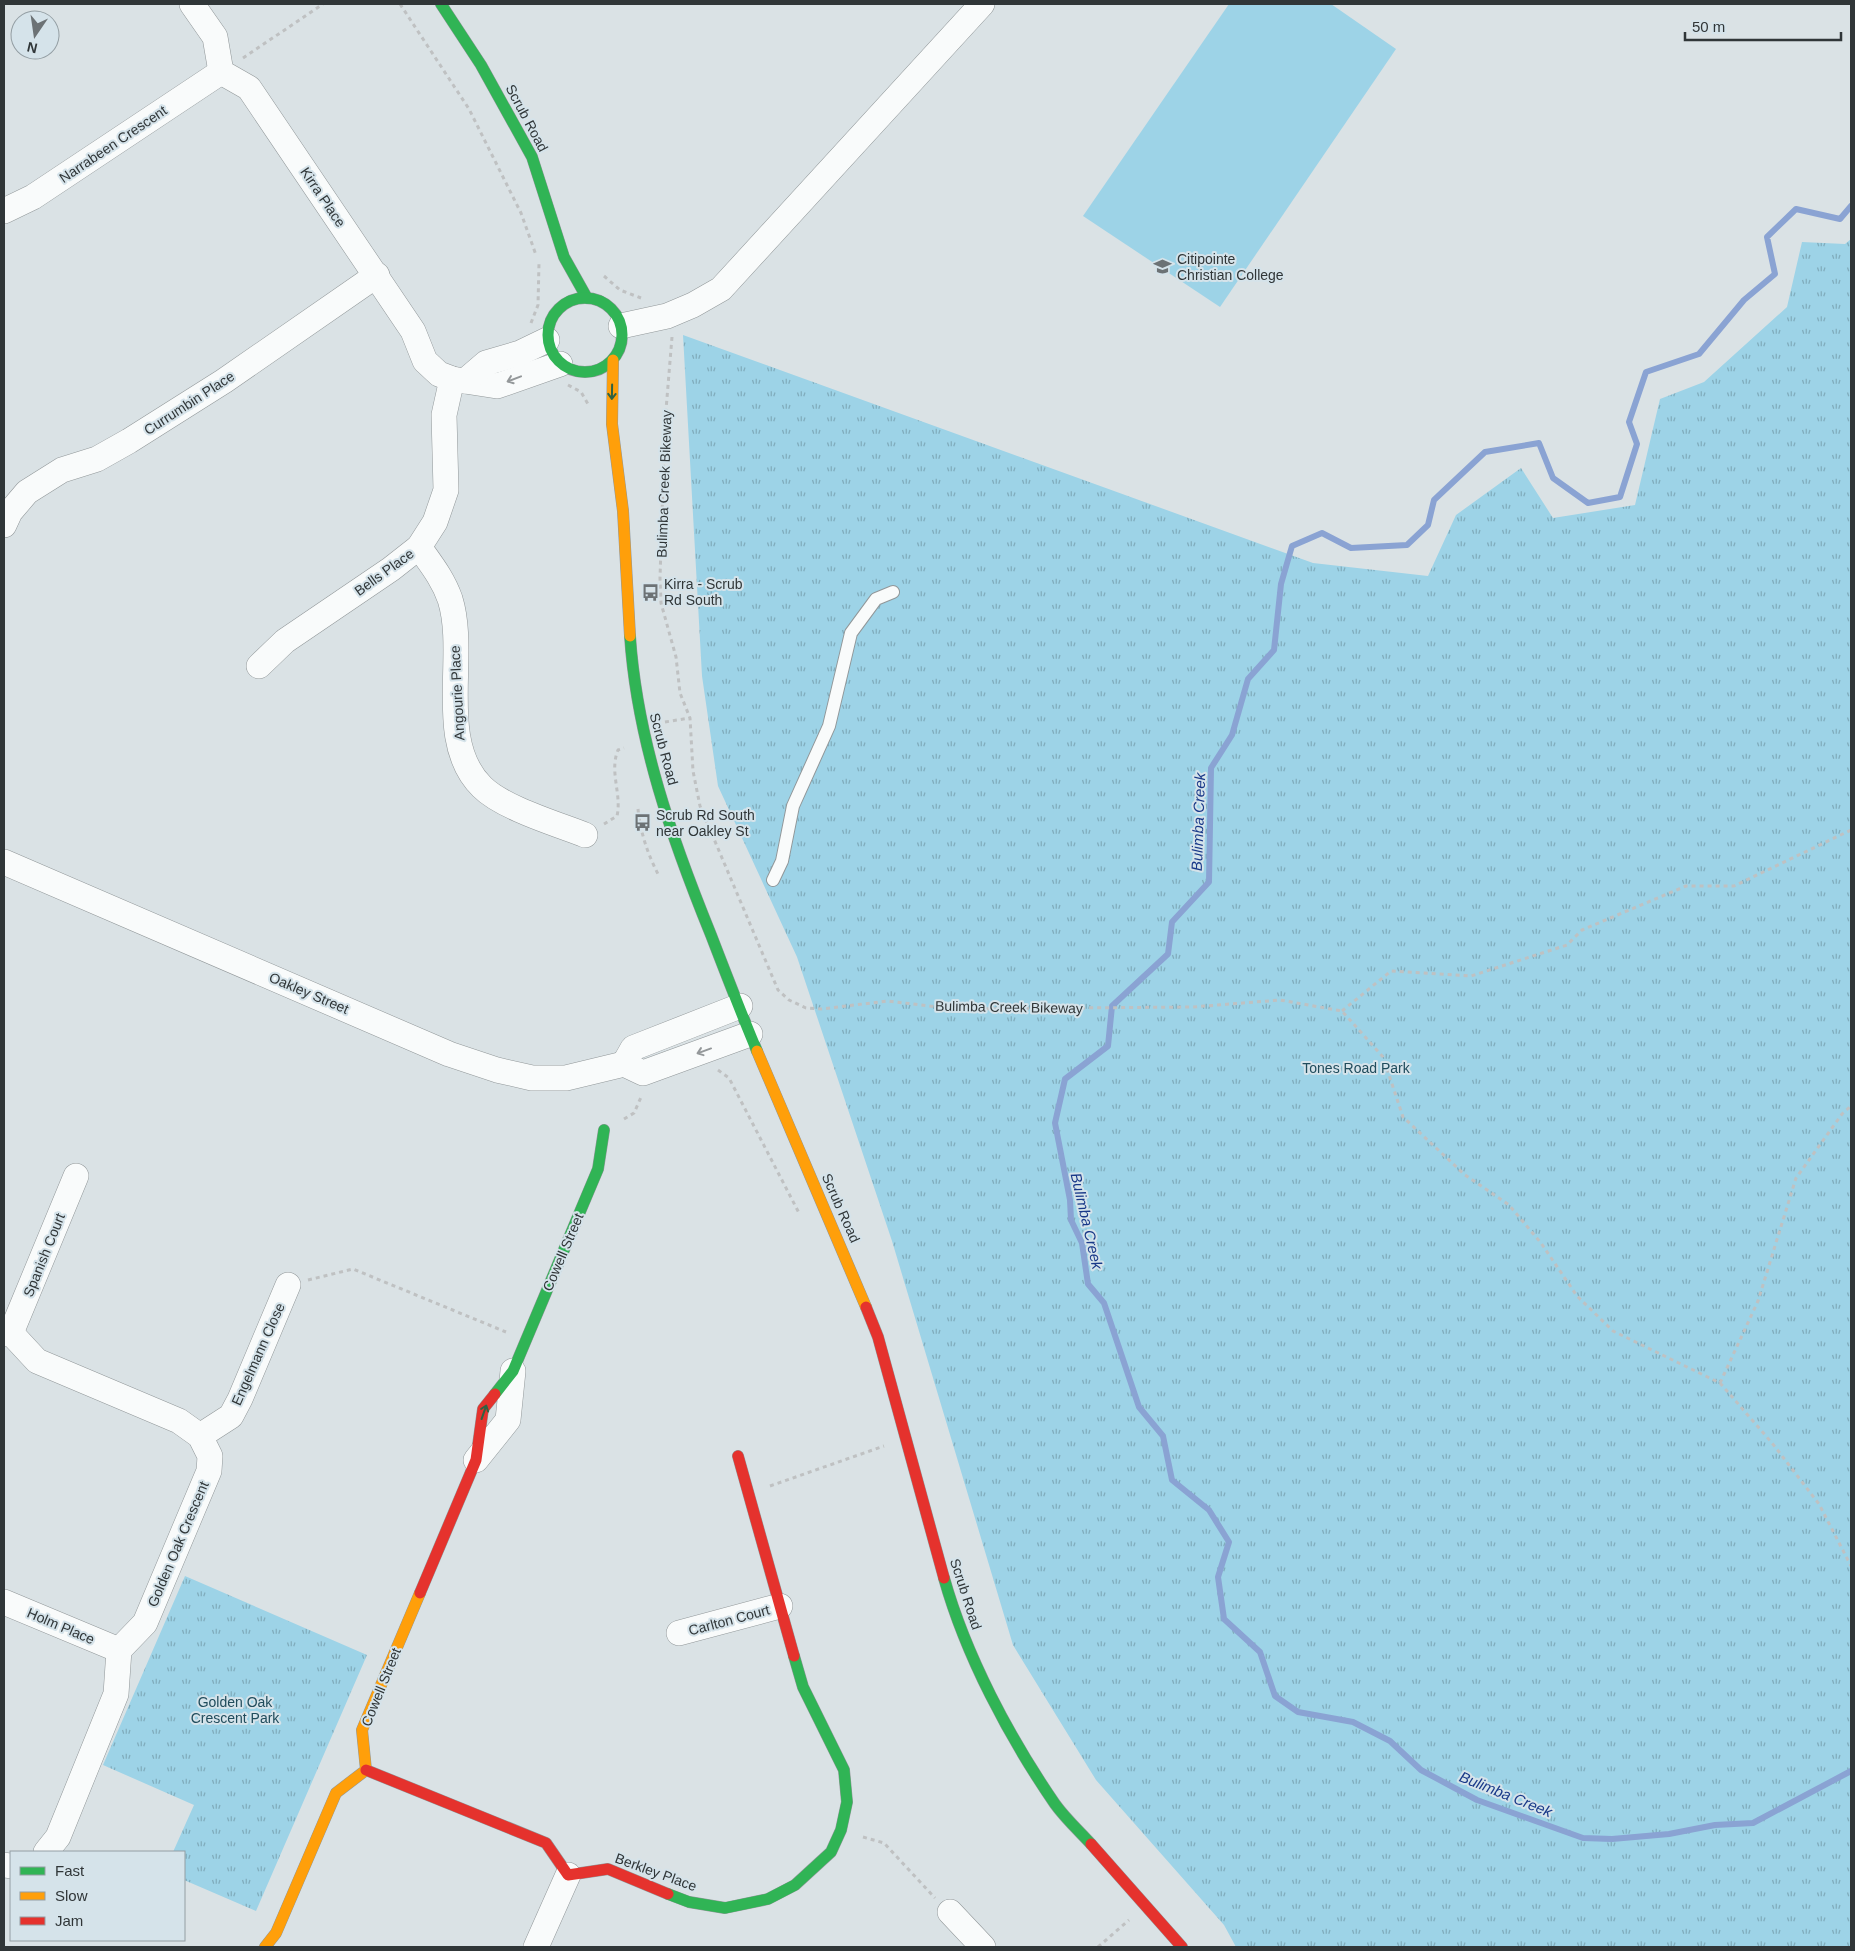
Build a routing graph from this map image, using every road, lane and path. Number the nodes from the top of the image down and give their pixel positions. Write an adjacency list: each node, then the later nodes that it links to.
1 (192, 4): 5 (street)
2 (323, 4): 5 (path)
3 (441, 4): 7 (street, Scrub Road)
4 (982, 4): 15 (street)
5 (221, 72): 6 (street, Narrabeen Crescent); 9 (street, Kirra Place)
6 (4, 211)
7 (564, 257): 11 (street, Scrub Road); 12 (street, Scrub Road)
8 (599, 270): 13 (path)
9 (377, 275): 20 (street, Kirra Place); 23 (street, Currumbin Place)
10 (539, 275): 11 (path)
11 (562, 279): 14 (street, Scrub Road)
12 (587, 298): 14 (street); 16 (street)
13 (643, 299)
14 (559, 307): 17 (street)
15 (666, 316): 16 (street); 33 (path, Bulimba Creek Bikeway)
16 (621, 326): 18 (street)
17 (547, 340): 19 (street); 20 (street)
18 (613, 360): 19 (street); 22 (street, Scrub Road, one-way to 22)
19 (560, 364): 20 (street, Kirra Place, one-way to 20)
20 (458, 380): 24 (street, Bells Place)
21 (599, 398): 22 (street, Scrub Road)
22 (612, 424): 32 (street, Scrub Road)
23 (4, 525)
24 (419, 547): 26 (street, Bells Place); 29 (street, Angourie Place)
25 (893, 592): 31 (lane)
26 (259, 666)
27 (626, 747): 29 (path)
28 (1851, 830): 33 (path)
29 (585, 835)
30 (4, 862): 35 (street, Oakley Street)
31 (773, 880)
32 (740, 1006): 34 (street, Scrub Road); 35 (street)
33 (1342, 1011): 43 (path)
34 (750, 1034): 35 (street, Oakley Street, one-way to 35); 64 (street, Scrub Road)
35 (633, 1068): 37 (path)
36 (1851, 1106): 43 (path)
37 (604, 1130): 41 (street, Cowell Street)
38 (76, 1176): 40 (street, Spanish Court)
39 (288, 1285): 41 (path); 44 (street, Engelmann Close)
40 (8, 1334): 44 (street)
41 (526, 1340): 42 (street, Cowell Street)
42 (513, 1371): 47 (street, Cowell Street)
43 (1720, 1383): 49 (path)
44 (200, 1436): 53 (street, Golden Oak Crescent)
45 (887, 1446): 48 (path)
46 (738, 1456): 48 (street, Berkley Place)
47 (476, 1460): 54 (street, Cowell Street)
48 (748, 1493): 51 (street, Berkley Place)
49 (1851, 1566)
50 (4, 1602): 53 (street, Holm Place)
51 (780, 1606): 52 (street, Carlton Court); 55 (street, Berkley Place)
52 (679, 1633)
53 (118, 1650): 56 (street)
54 (366, 1770): 57 (street); 60 (street)
55 (842, 1830): 57 (street, Berkley Place); 58 (path)
56 (47, 1851)
57 (568, 1875): 61 (street)
58 (950, 1912): 62 (street)
59 (1129, 1920): 63 (path)
60 (272, 1943)
61 (536, 1947)
62 (983, 1947)
63 (1098, 1947)
64 (1182, 1947)

